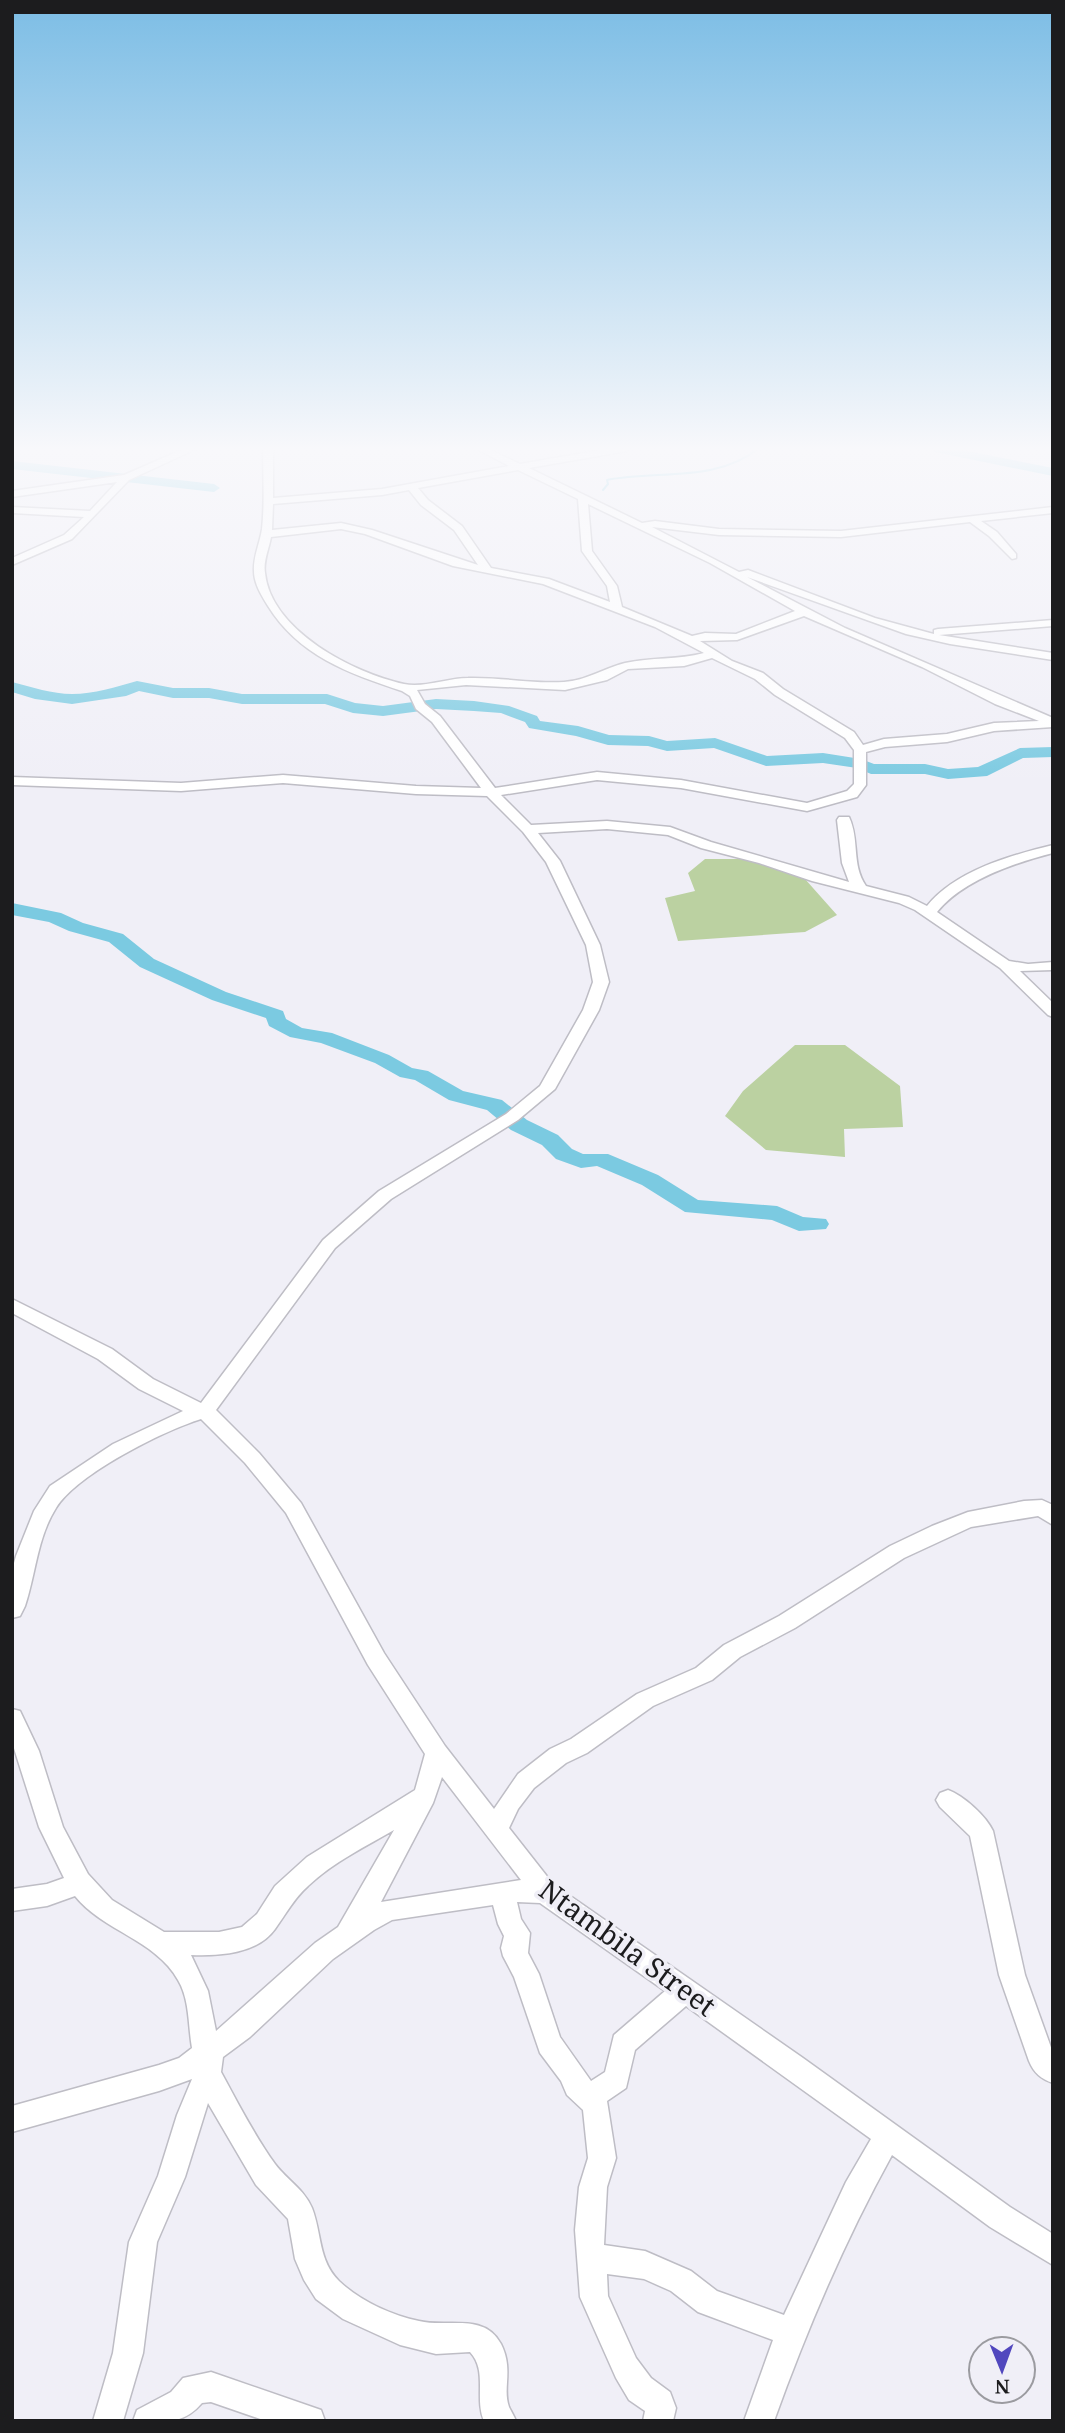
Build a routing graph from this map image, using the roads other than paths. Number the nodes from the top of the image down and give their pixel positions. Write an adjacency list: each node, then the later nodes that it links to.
1 (261, 562): 15 (street)
2 (450, 562): 7 (street)
3 (481, 562): 7 (street)
4 (595, 562): 8 (street)
5 (714, 562): 6 (street)
6 (721, 565): 9 (street); 11 (street)
7 (486, 569): 8 (street)
8 (617, 609): 12 (street)
9 (803, 612): 12 (street); 16 (street)
10 (1053, 623): 11 (street)
11 (923, 635): 14 (street)
12 (691, 640): 13 (street)
13 (712, 655): 15 (street); 17 (street)
14 (1053, 657)
15 (406, 688): 21 (street)
16 (1053, 723): 18 (street)
17 (850, 735): 18 (street); 19 (street)
18 (884, 743): 19 (street)
19 (860, 750): 22 (street)
20 (12, 781): 21 (street)
21 (491, 792): 23 (street); 25 (street)
22 (849, 795): 23 (street); 24 (street)
23 (807, 807): 24 (street)
24 (844, 820): 27 (street)
25 (528, 829): 27 (street); 33 (street)
26 (1053, 849): 28 (street)
27 (860, 888): 28 (street)
28 (929, 913): 29 (street)
29 (1005, 965): 30 (street); 31 (street)
30 (1053, 966)
31 (1053, 1012)
32 (12, 1305): 33 (street)
33 (205, 1411): 35 (street); 38 (street, Ntambila Street)
34 (1053, 1517): 41 (street)
35 (17, 1578): 36 (street)
36 (12, 1611)
37 (12, 1718): 42 (street)
38 (437, 1753): 39 (street); 41 (street, Ntambila Street)
39 (425, 1796): 46 (street); 47 (street)
40 (948, 1800): 50 (street)
41 (497, 1829): 43 (street, Ntambila Street)
42 (80, 1883): 45 (street); 47 (street)
43 (544, 1892): 44 (street); 48 (street, Ntambila Street)
44 (503, 1893): 46 (street); 51 (street)
45 (12, 1900)
46 (345, 1936): 49 (street)
47 (161, 1943): 49 (street)
48 (685, 1990): 51 (street); 53 (street, Ntambila Street)
49 (209, 2064): 52 (street); 58 (street); 60 (street)
50 (1053, 2071)
51 (590, 2097): 55 (street)
52 (12, 2119)
53 (888, 2135): 54 (street, Ntambila Street); 56 (street)
54 (1053, 2251)
55 (590, 2257): 56 (street); 61 (street)
56 (791, 2332): 62 (street)
57 (301, 2419): 59 (street)
58 (113, 2420)
59 (148, 2421)
60 (501, 2421)
61 (658, 2421)
62 (759, 2421)

